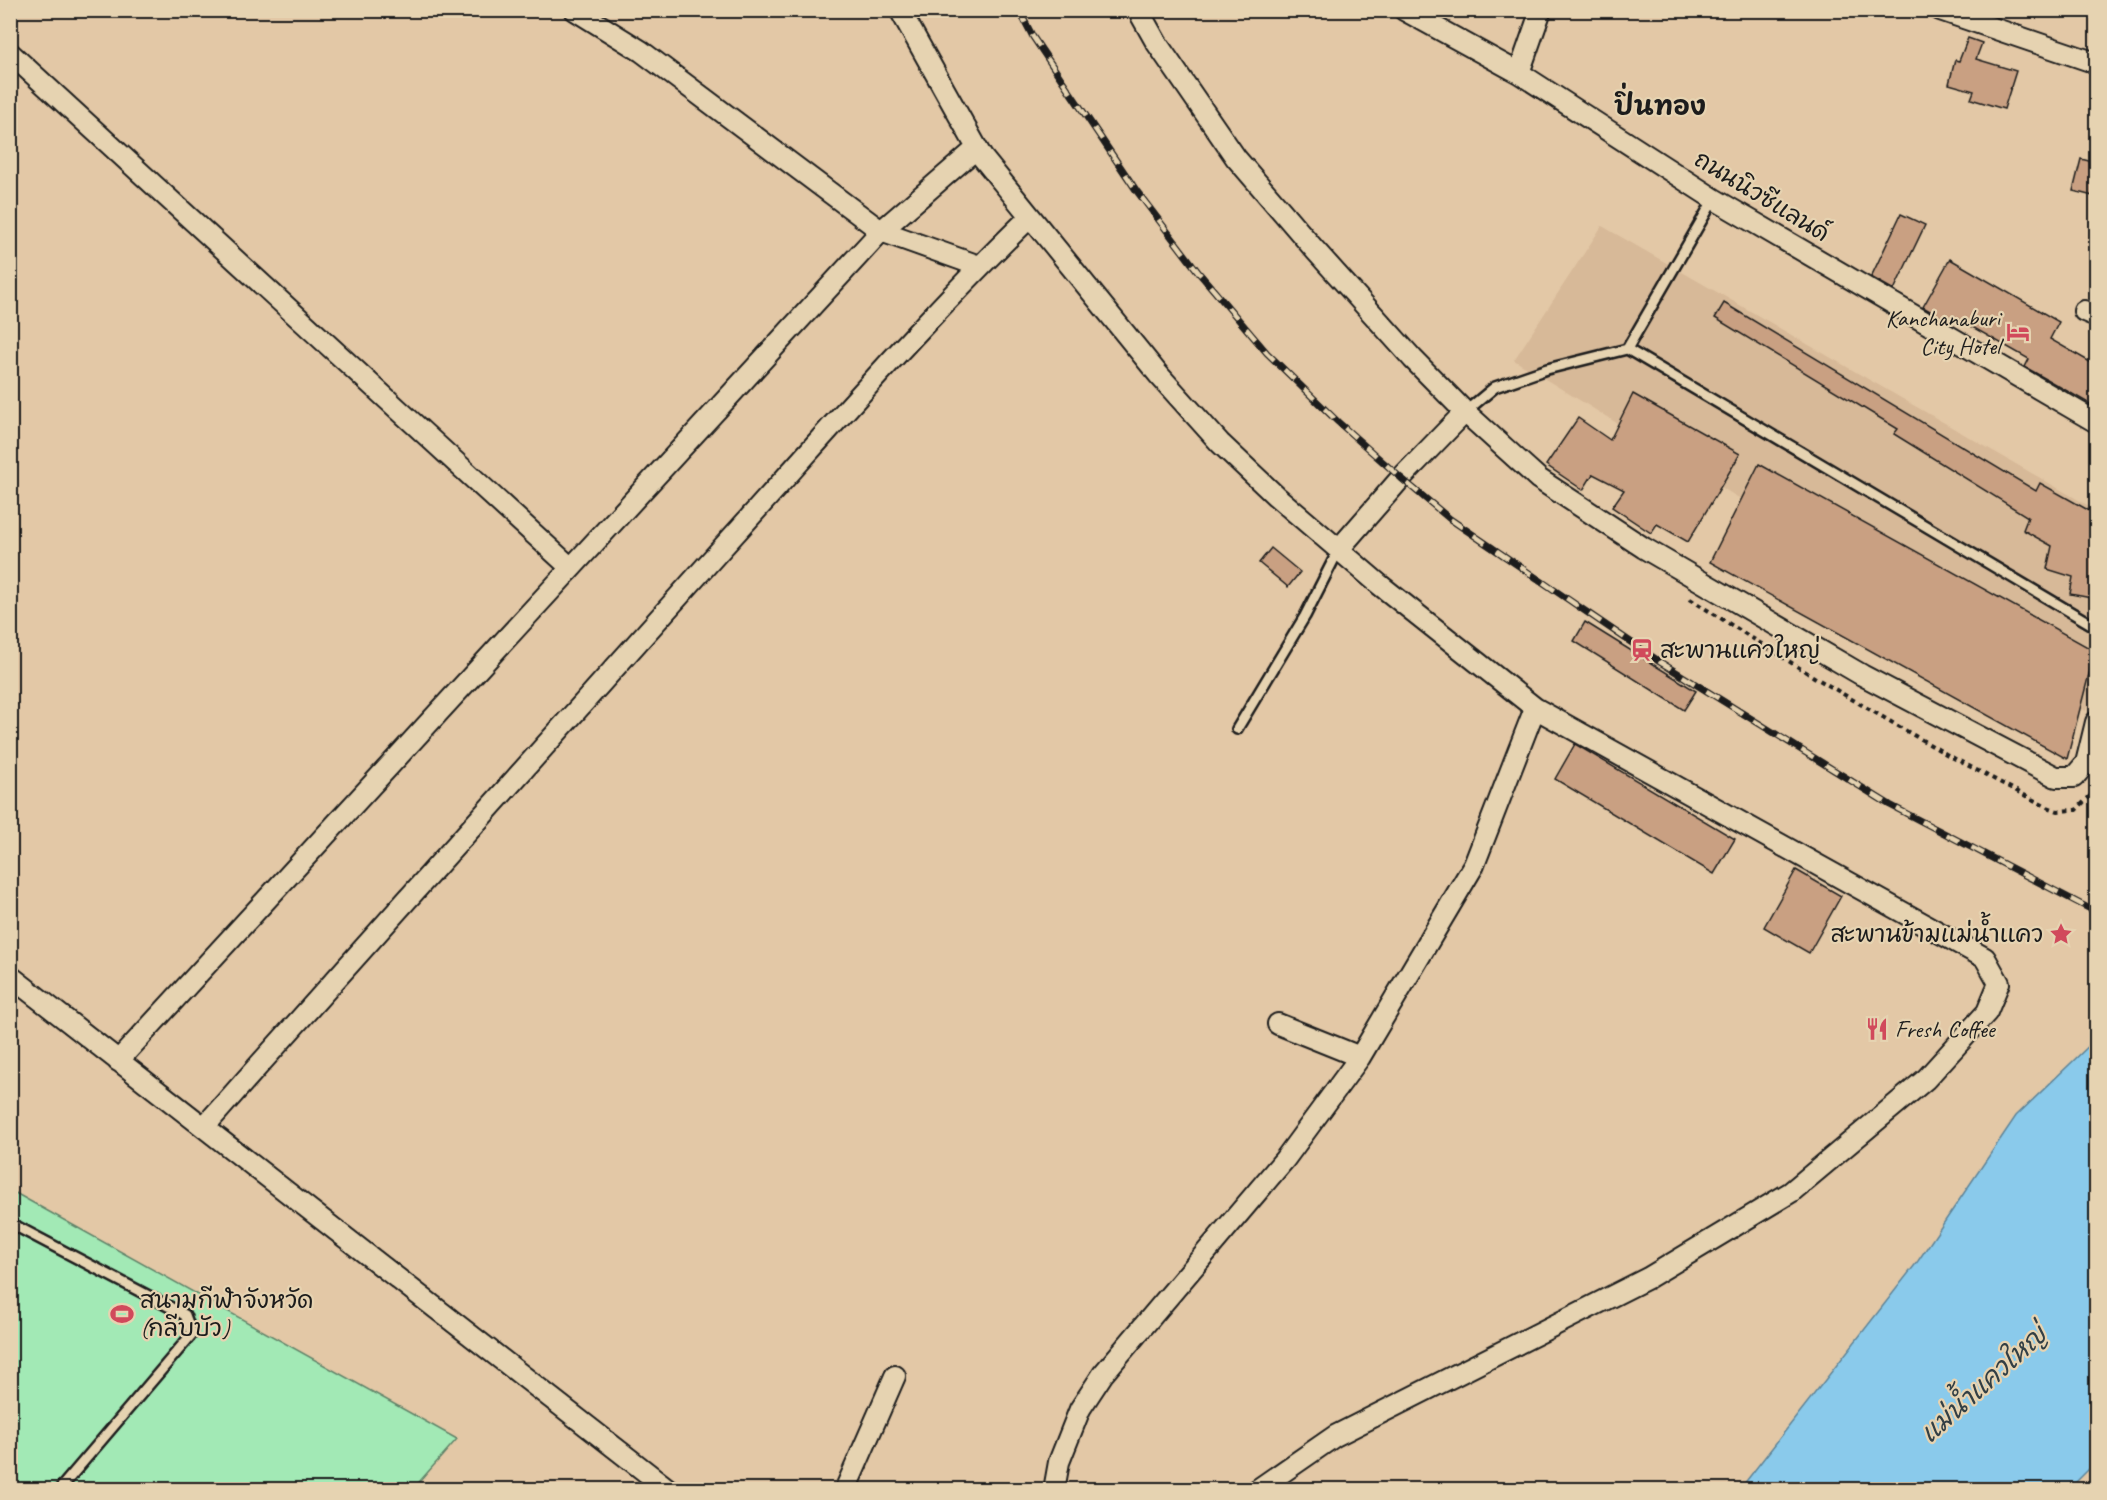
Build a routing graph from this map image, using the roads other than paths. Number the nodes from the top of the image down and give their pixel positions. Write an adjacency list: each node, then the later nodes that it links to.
1 (575, 10): 13 (street)
2 (900, 10): 10 (street)
3 (1138, 10): 16 (street)
4 (1404, 10): 9 (street, ถนนนิวซีแลนด์)
5 (1541, 10): 9 (street)
6 (1940, 10): 8 (street)
7 (10, 53): 19 (street)
8 (2097, 63)
9 (1519, 73): 11 (street, ถนนนิวซีแลนด์)
10 (977, 148): 12 (street); 13 (street)
11 (1714, 199): 15 (lane); 17 (street, ถนนนิวซีแลนด์)
12 (1030, 217): 14 (street); 18 (street)
13 (881, 231): 14 (street); 19 (street)
14 (979, 266): 28 (street)
15 (1628, 349): 16 (lane); 20 (lane)
16 (1465, 412): 18 (street); 22 (street)
17 (2097, 422)
18 (1339, 549): 21 (street); 23 (lane)
19 (571, 568): 27 (street)
20 (2097, 627)
21 (1535, 708): 26 (street); 35 (street)
22 (2097, 722)
23 (1237, 729)
24 (10, 976): 27 (street)
25 (1278, 1024): 26 (street)
26 (1360, 1056): 34 (street)
27 (118, 1060): 28 (street)
28 (204, 1127): 32 (street)
29 (10, 1223): 31 (lane)
30 (895, 1376): 33 (street)
31 (59, 1490)
32 (669, 1490)
33 (845, 1490)
34 (1054, 1490)
35 (1257, 1490)

